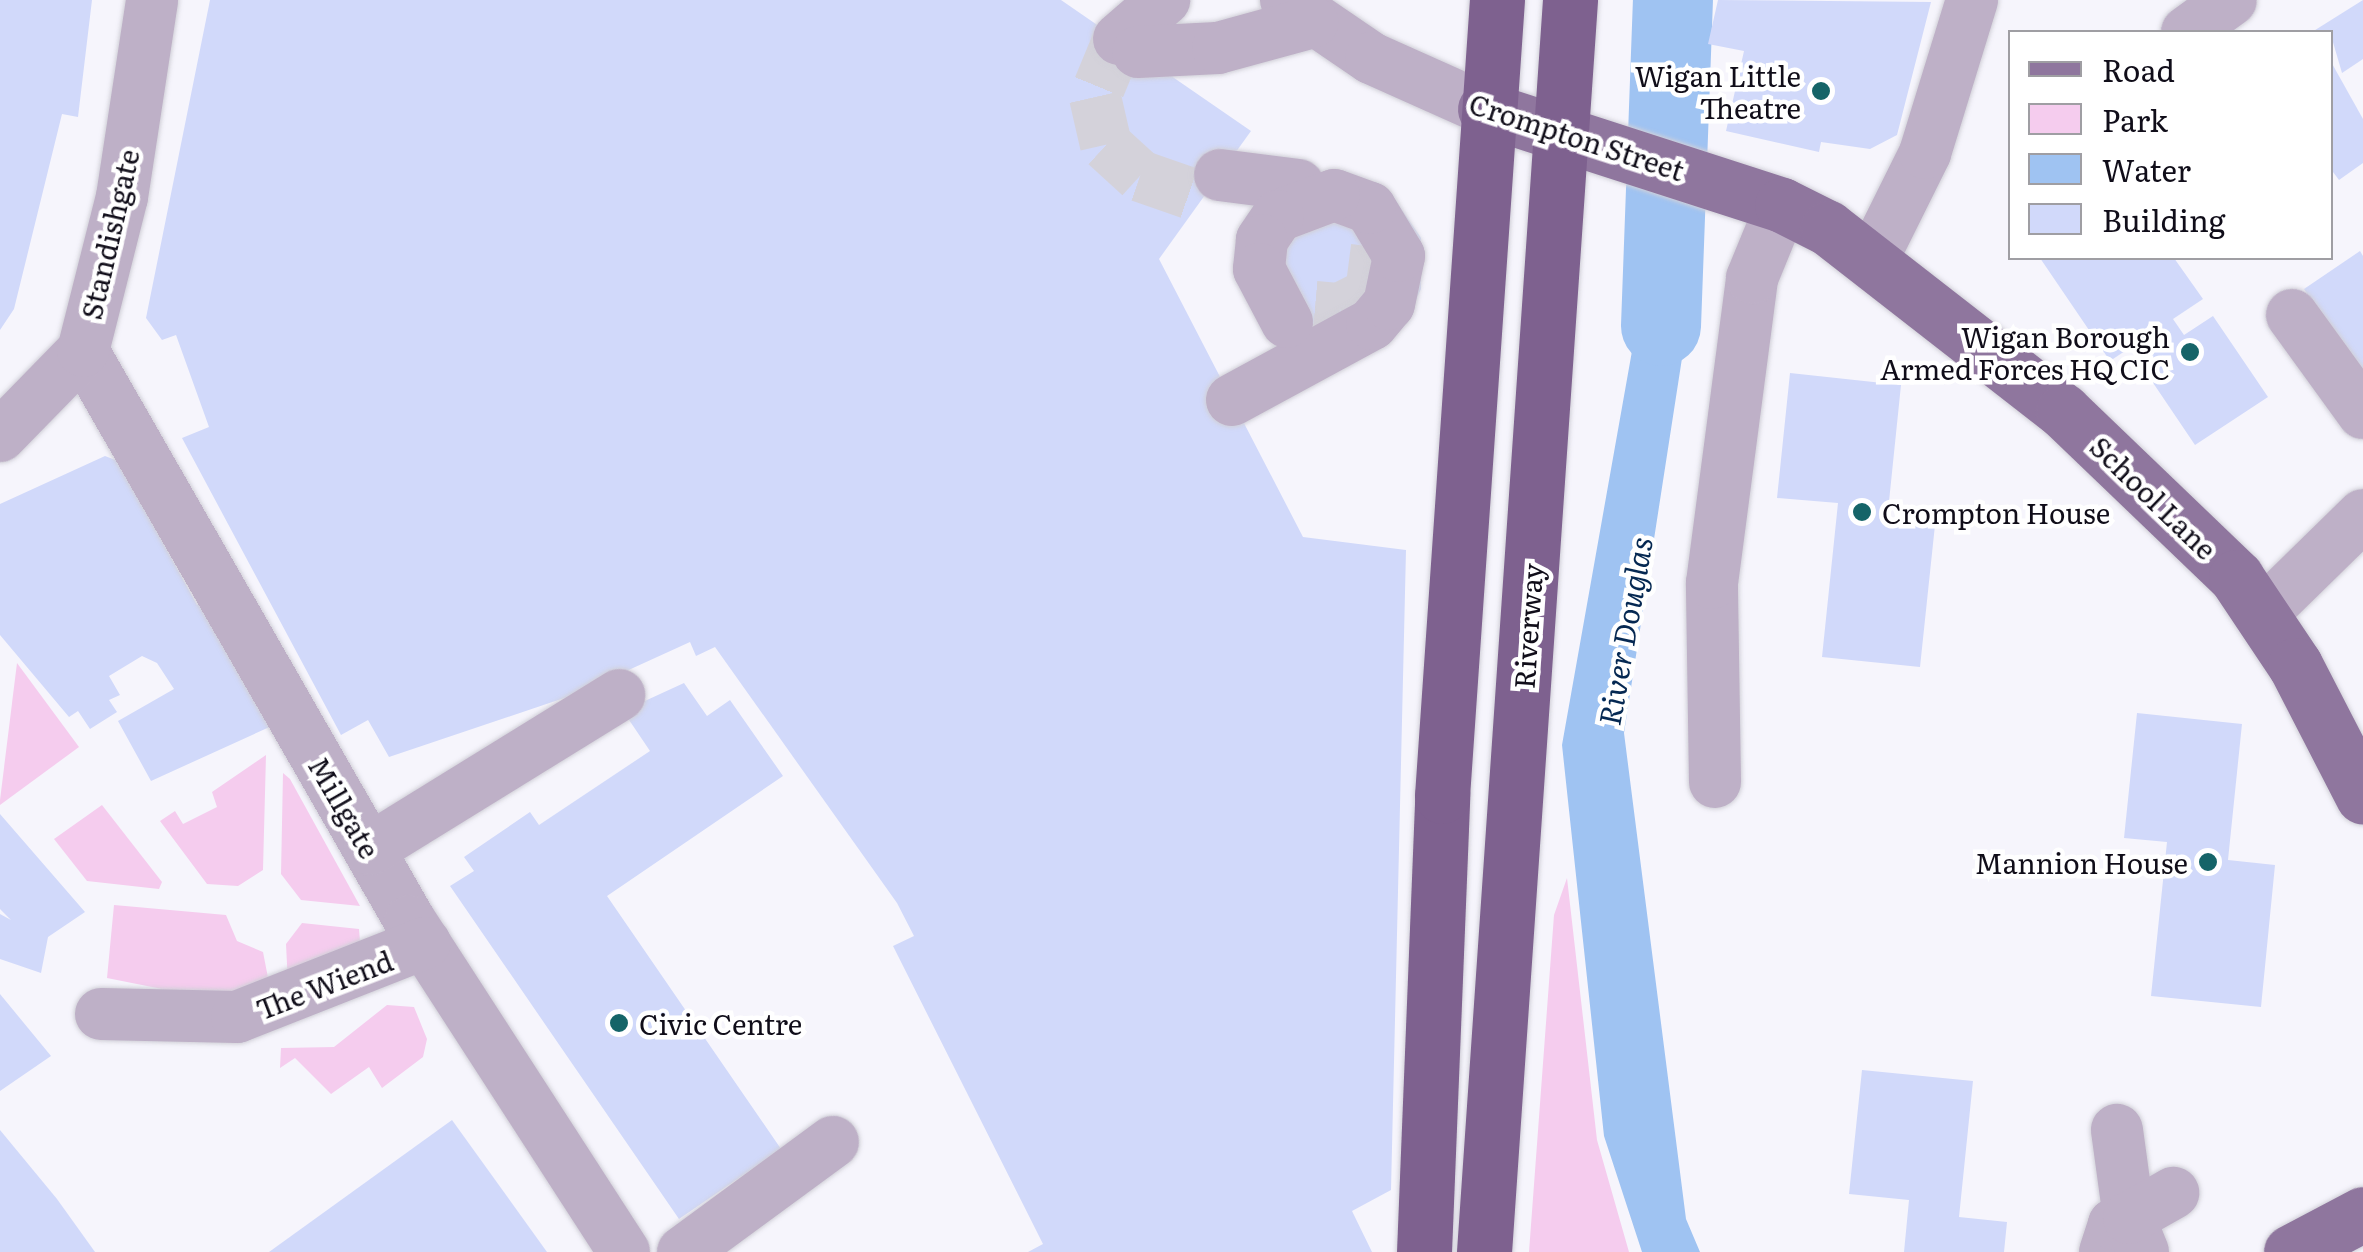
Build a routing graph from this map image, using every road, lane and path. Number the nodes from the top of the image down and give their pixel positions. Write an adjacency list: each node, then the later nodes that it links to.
1 (152, 0): 18 (street, Standishgate)
2 (1165, 0): 9 (street); 9 (street)
3 (1497, 0): 10 (highway)
4 (1570, 0): 11 (highway, Riverway)
5 (1972, 0): 15 (street)
6 (2231, 0): 8 (street)
7 (1300, 11): 9 (street); 10 (street, Crompton Street)
8 (2190, 30)
9 (1206, 48)
10 (1485, 109): 11 (main road, Crompton Street); 36 (highway)
11 (1562, 136): 14 (main road, Crompton Street); 37 (highway, Riverway)
12 (1212, 186): 13 (street)
13 (1284, 195)
14 (1782, 204): 15 (main road, Crompton Street); 25 (street)
15 (1871, 262): 23 (main road, School Lane)
16 (1301, 315): 19 (street)
17 (2292, 315): 20 (street)
18 (82, 351): 21 (street, Standishgate); 27 (street, Millgate)
19 (1226, 388)
20 (2363, 412)
21 (0, 436)
22 (2363, 515): 23 (street)
23 (2263, 613): 26 (main road, School Lane)
24 (619, 695): 27 (street)
25 (1714, 782)
26 (2363, 797)
27 (370, 849): 28 (street, Millgate)
28 (425, 943): 29 (street, The Wiend); 34 (street, Millgate)
29 (101, 1014)
30 (2117, 1130): 33 (street)
31 (834, 1142): 35 (street)
32 (2363, 1214): 38 (main road)
33 (2138, 1229)
34 (624, 1252)
35 (683, 1252)
36 (1424, 1252)
37 (1484, 1252)
38 (2290, 1252)

